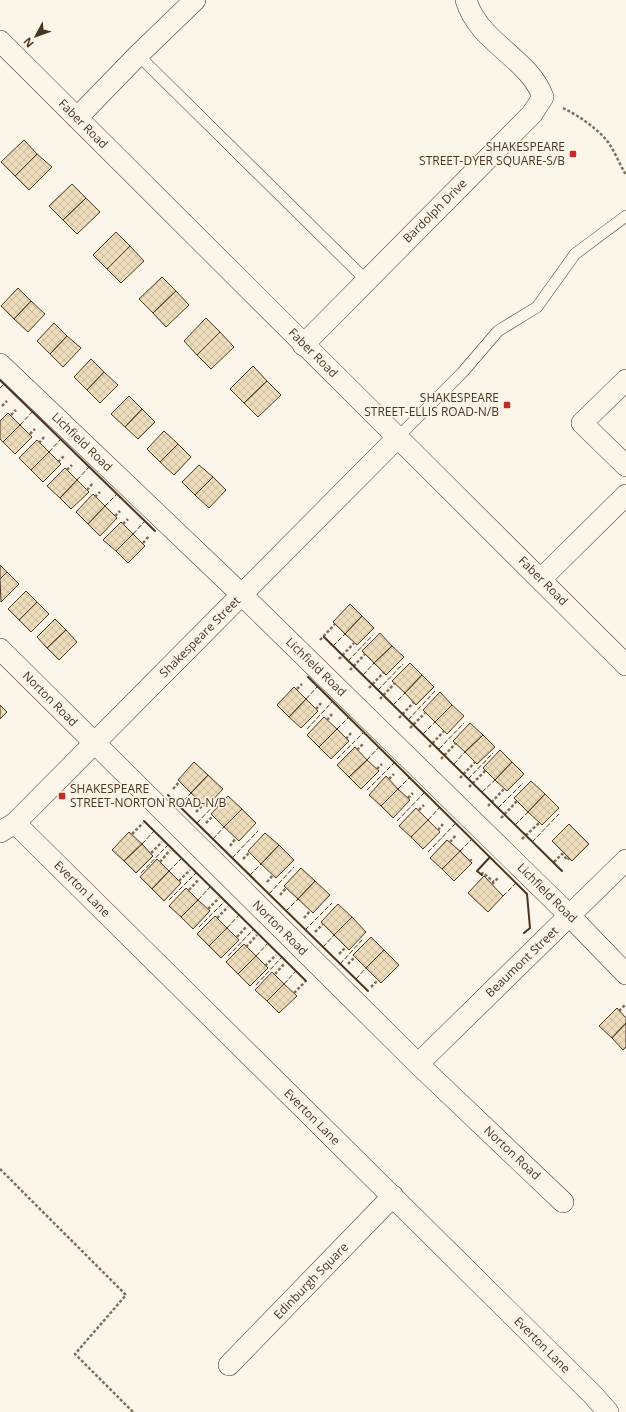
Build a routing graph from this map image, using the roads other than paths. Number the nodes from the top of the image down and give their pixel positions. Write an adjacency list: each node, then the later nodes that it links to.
1 (195, 0): 4 (street)
2 (466, 0): 7 (street, Bardolph Drive)
3 (0, 41): 5 (street, Faber Road)
4 (138, 55): 5 (street); 7 (lane)
5 (77, 118): 8 (street, Faber Road)
6 (626, 216): 11 (lane)
7 (366, 280): 8 (street, Bardolph Drive)
8 (303, 344): 11 (street, Faber Road)
9 (0, 364): 15 (street, Lichfield Road)
10 (626, 380): 12 (street)
11 (398, 437): 14 (street, Faber Road); 15 (street, Shakespeare Street)
12 (626, 466)
13 (626, 495): 14 (street)
14 (541, 579): 17 (street, Faber Road)
15 (242, 595): 18 (street, Shakespeare Street); 21 (street, Lichfield Road)
16 (0, 649): 18 (street, Norton Road)
17 (626, 665)
18 (94, 744): 19 (street, Shakespeare Street); 23 (street, Norton Road)
19 (8, 828): 24 (street, Everton Lane)
20 (626, 860): 21 (street, Beaumont Street)
21 (570, 916): 22 (street, Lichfield Road); 23 (street, Beaumont Street)
22 (626, 974)
23 (418, 1064): 25 (street, Norton Road)
24 (393, 1196): 26 (street, Edinburgh Square); 27 (street, Everton Lane)
25 (563, 1202)
26 (229, 1366)
27 (608, 1412)

